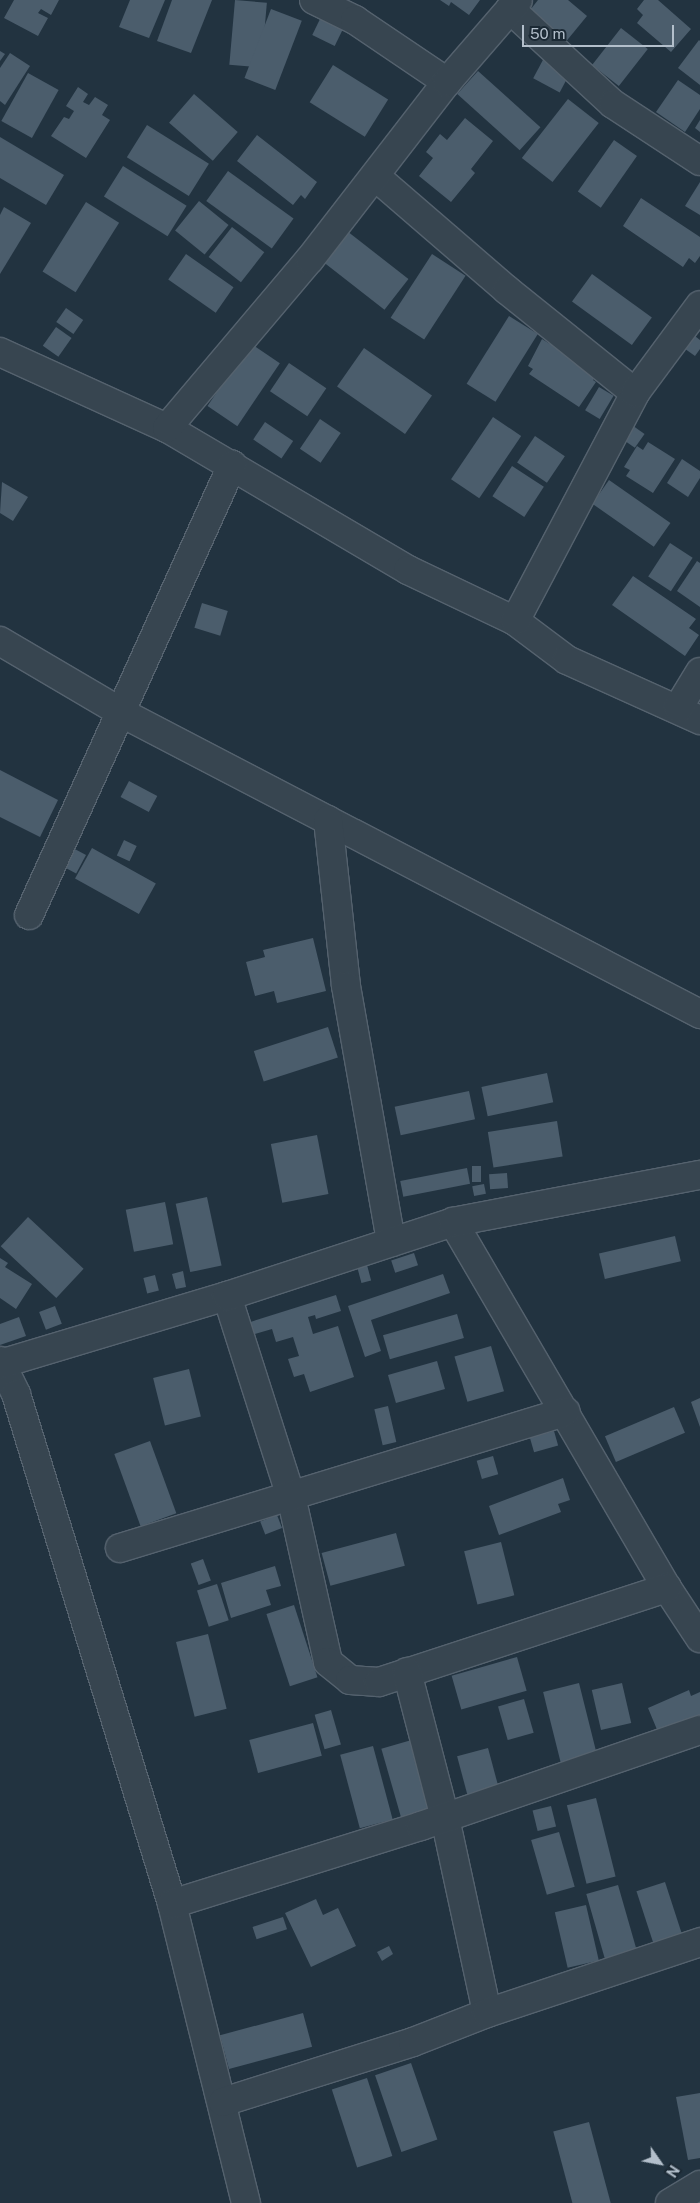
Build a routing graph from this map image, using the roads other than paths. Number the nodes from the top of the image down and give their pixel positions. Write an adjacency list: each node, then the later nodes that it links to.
1 (314, 0): 3 (street)
2 (514, 5): 3 (street); 4 (street)
3 (447, 82): 5 (street)
4 (700, 161)
5 (375, 176): 8 (street); 9 (street)
6 (700, 306): 8 (street)
7 (0, 352): 9 (street)
8 (636, 393): 11 (street)
9 (167, 428): 10 (street)
10 (232, 465): 11 (street); 14 (street)
11 (515, 621): 15 (street)
12 (0, 641): 14 (street)
13 (700, 672): 15 (street)
14 (122, 714): 16 (street); 17 (street)
15 (689, 714)
16 (328, 820): 18 (street); 21 (street)
17 (29, 915)
18 (700, 1014)
19 (700, 1175): 20 (street)
20 (453, 1222): 21 (street); 25 (street)
21 (390, 1242): 22 (street)
22 (227, 1296): 23 (street); 27 (street)
23 (1, 1363): 24 (street)
24 (16, 1394): 26 (street); 34 (street)
25 (566, 1412): 27 (street); 29 (street)
26 (0, 1420)
27 (291, 1496): 28 (street); 31 (street)
28 (120, 1548)
29 (667, 1588): 30 (street); 31 (street)
30 (700, 1638)
31 (407, 1672): 33 (street)
32 (700, 1730): 33 (street)
33 (445, 1818): 34 (street); 36 (street)
34 (172, 1904): 37 (street)
35 (700, 1942): 36 (street)
36 (487, 2014): 37 (street)
37 (223, 2102): 39 (street)
38 (700, 2185): 40 (street)
39 (246, 2203)
40 (670, 2203)

